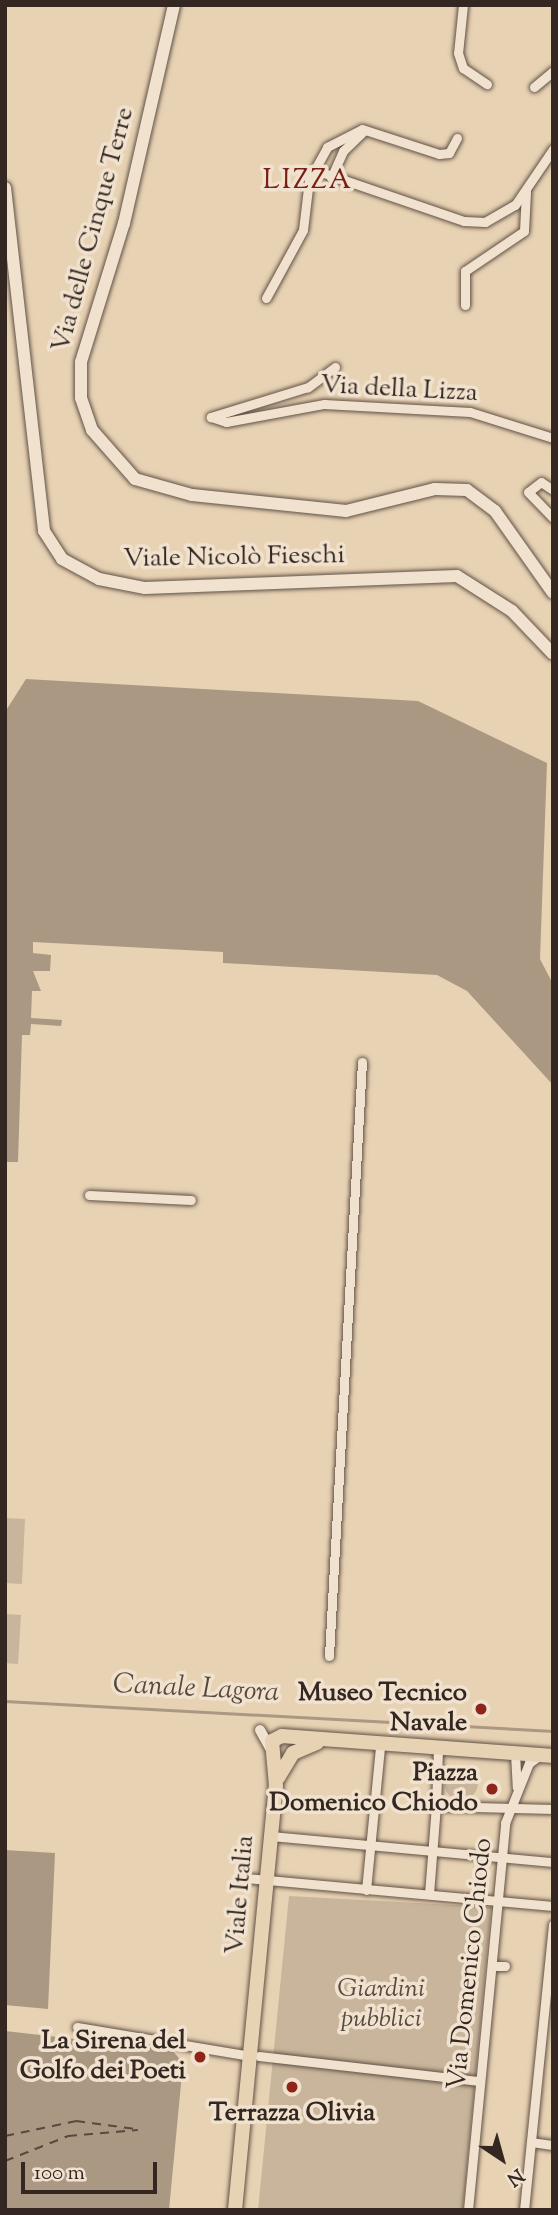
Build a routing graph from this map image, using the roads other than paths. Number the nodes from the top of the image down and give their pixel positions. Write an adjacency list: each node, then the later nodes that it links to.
1 (174, 5): 19 (main road, Via delle Cinque Terre)
2 (463, 5): 4 (street)
3 (553, 71): 5 (street)
4 (487, 84)
5 (534, 87)
6 (368, 129): 7 (street); 9 (street); 10 (street)
7 (457, 138)
8 (553, 149): 12 (street)
9 (318, 171): 10 (street); 13 (street)
10 (331, 178): 12 (street)
11 (5, 188): 20 (main road, Viale Nicolò Fieschi)
12 (526, 191): 14 (street)
13 (266, 298)
14 (465, 305)
15 (335, 367): 16 (street, Via della Lizza)
16 (553, 438)
17 (553, 490): 18 (street)
18 (553, 518)
19 (553, 593)
20 (553, 654)
21 (362, 1062): 24 (street)
22 (89, 1195): 23 (street)
23 (191, 1200)
24 (329, 1656)
25 (380, 1747): 26 (main road); 33 (main road, Viale Italia); 34 (street)
26 (438, 1749): 27 (main road); 30 (street)
27 (515, 1753): 28 (main road); 29 (street)
28 (546, 1755): 29 (street)
29 (517, 1793): 31 (street)
30 (436, 1806): 31 (street); 35 (street)
31 (514, 1808): 32 (street); 36 (street, Via Domenico Chiodo)
32 (553, 1809)
33 (271, 1836): 34 (street); 39 (main road, Viale Italia)
34 (372, 1846): 35 (street); 40 (street)
35 (432, 1851): 36 (street); 41 (street)
36 (502, 1857): 37 (street); 42 (street, Via Domenico Chiodo)
37 (553, 1862)
38 (246, 1878): 39 (street)
39 (267, 1882): 40 (street); 48 (main road, Viale Italia)
40 (366, 1889): 41 (street)
41 (429, 1894): 42 (street)
42 (498, 1900): 43 (street); 45 (street, Via Domenico Chiodo)
43 (553, 1906)
44 (553, 1924): 50 (street)
45 (492, 1966): 46 (street); 49 (street, Via Domenico Chiodo)
46 (505, 1966)
47 (76, 2027): 48 (street)
48 (255, 2056): 49 (street); 52 (main road, Viale Italia)
49 (480, 2081): 53 (street, Via Domenico Chiodo)
50 (531, 2142): 51 (street); 54 (street)
51 (553, 2145)
52 (235, 2210)
53 (468, 2210)
54 (524, 2210)

